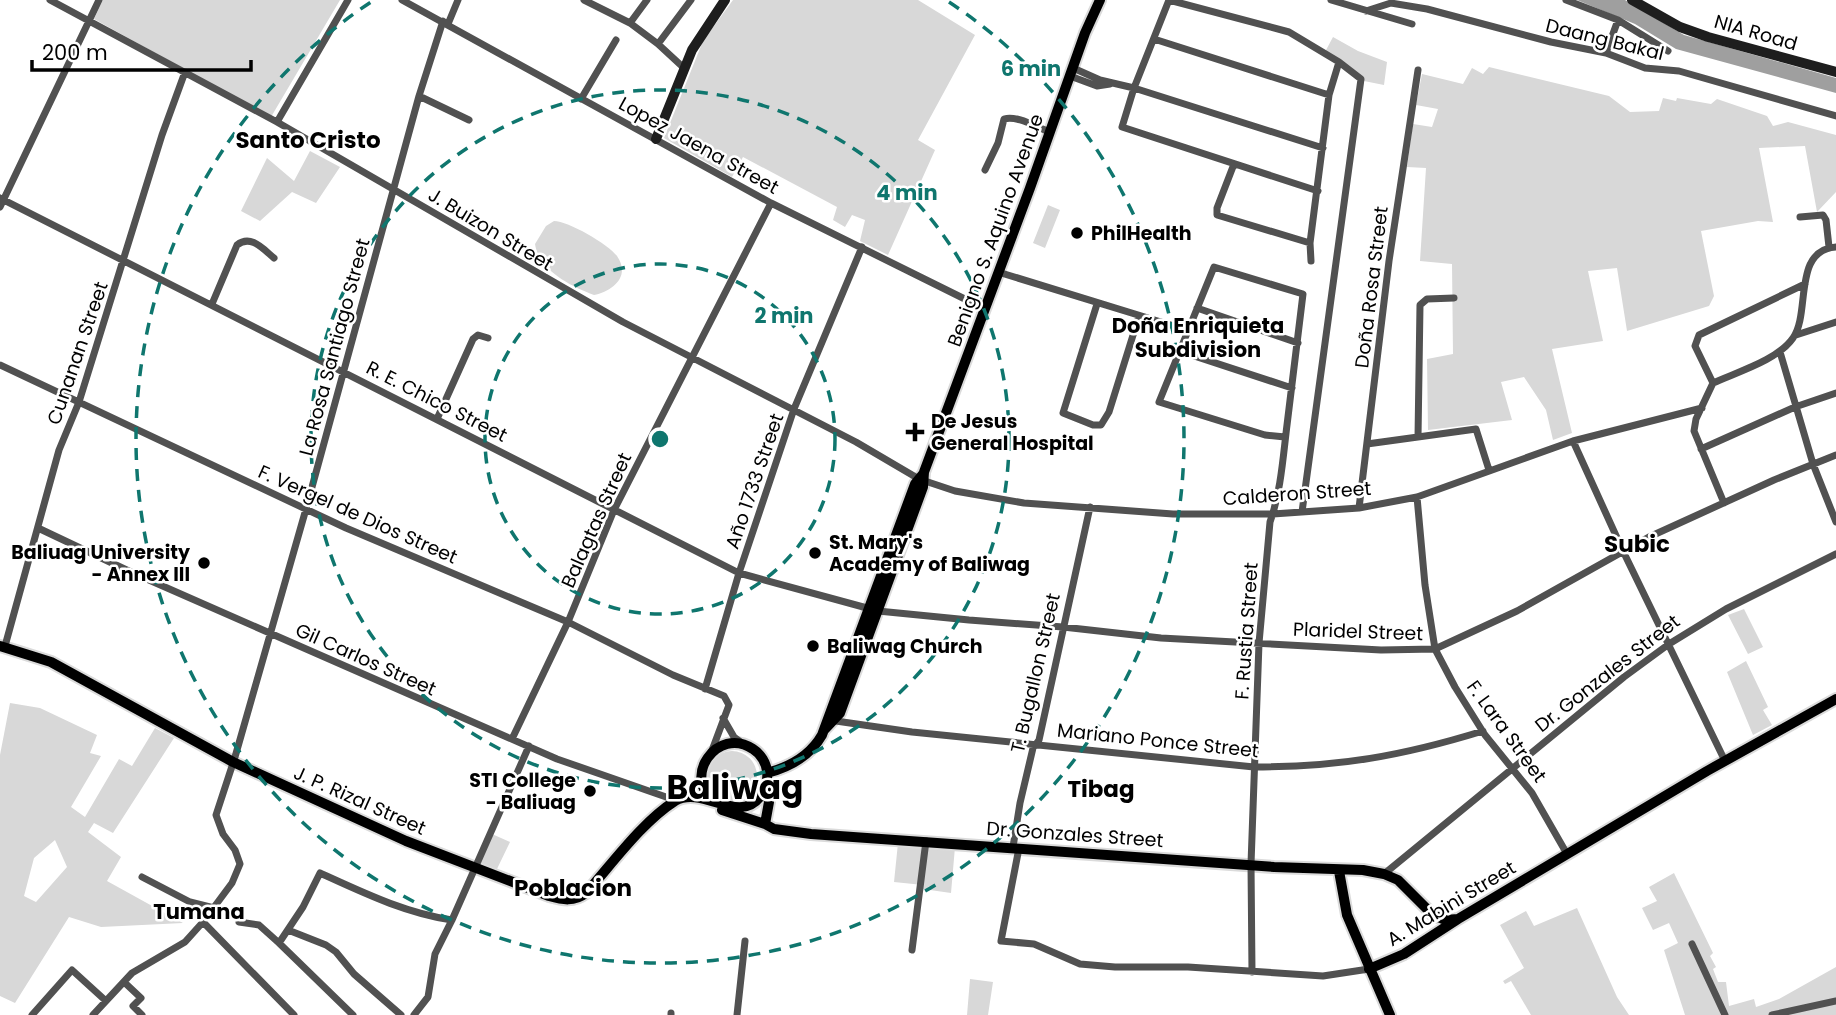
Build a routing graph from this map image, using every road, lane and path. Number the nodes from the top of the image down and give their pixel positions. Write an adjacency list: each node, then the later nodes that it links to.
1 (50, 0): 17 (street, J. Buizon Street)
2 (99, 0): 17 (street)
3 (348, 0): 39 (street)
4 (402, 0): 19 (street, Lopez Jaena Street)
5 (458, 0): 19 (street, La Rosa Santiago Street)
6 (584, 0): 15 (street)
7 (605, 0): 15 (street)
8 (647, 0): 20 (street)
9 (691, 0): 24 (street)
10 (725, 0): 28 (street)
11 (1100, 0): 31 (main road, Benigno S. Aquino Avenue)
12 (1331, 0): 16 (street, Daang Bakal)
13 (1566, 0): 18 (street)
14 (1632, 0): 32 (street, NIA Road)
15 (600, 8): 20 (street)
16 (1366, 11): 21 (street, Daang Bakal); 26 (street, Daang Bakal)
17 (89, 20): 30 (street, J. Buizon Street); 47 (street)
18 (1618, 20): 25 (street); 26 (street)
19 (446, 23): 35 (street, La Rosa Santiago Street); 36 (street, Lopez Jaena Street)
20 (630, 23): 24 (street)
21 (1412, 24)
22 (1154, 39): 27 (street); 33 (street); 34 (street)
23 (616, 40): 36 (street)
24 (658, 44): 28 (street)
25 (1668, 51)
26 (1605, 53): 37 (street, Daang Bakal)
27 (1339, 62): 34 (street); 97 (street)
28 (685, 69): 41 (street)
29 (1418, 70): 85 (street, Doña Rosa Street)
30 (185, 72): 39 (street, J. Buizon Street); 54 (street, Cunanan Street)
31 (1071, 72): 33 (street); 40 (main road, Benigno S. Aquino Avenue)
32 (1836, 72)
33 (1134, 88): 42 (street); 43 (street)
34 (1329, 95): 42 (street)
35 (419, 96): 38 (street); 45 (street, La Rosa Santiago Street)
36 (582, 99): 41 (street, Lopez Jaena Street)
37 (1836, 116)
38 (469, 120)
39 (277, 122): 45 (street, J. Buizon Street)
40 (1050, 132): 44 (street); 56 (main road, Benigno S. Aquino Avenue)
41 (656, 139): 48 (street, Lopez Jaena Street)
42 (1323, 148): 46 (street)
43 (1234, 164): 46 (street); 50 (street)
44 (985, 170)
45 (393, 189): 71 (street, J. Buizon Street); 73 (street, La Rosa Santiago Street)
46 (1318, 191): 50 (street)
47 (1, 201): 54 (street, R. E. Chico Street)
48 (771, 203): 51 (street, Lopez Jaena Street); 71 (street, Balagtas Street)
49 (1800, 217): 52 (street)
50 (1310, 243): 55 (street)
51 (862, 247): 62 (street, Lopez Jaena Street); 80 (street, Año 1733 Street)
52 (1833, 247): 57 (street)
53 (274, 258): 59 (street)
54 (125, 260): 59 (street, R. E. Chico Street); 77 (street, Cunanan Street)
55 (1311, 261)
56 (998, 272): 60 (street); 62 (main road, Benigno S. Aquino Avenue)
57 (1805, 284): 66 (street); 74 (street)
58 (1454, 298): 83 (street)
59 (212, 304): 73 (street, R. E. Chico Street)
60 (1097, 304): 63 (street); 63 (street)
61 (1197, 308): 65 (street); 68 (street); 68 (street, F. Rustia Street)
62 (985, 309): 90 (main road, Benigno S. Aquino Avenue)
63 (1139, 316): 65 (street)
64 (1836, 322): 66 (street)
65 (1187, 330): 69 (street)
66 (1796, 335): 70 (street)
67 (488, 338): 81 (street)
68 (1298, 343): 75 (street, F. Rustia Street)
69 (1178, 351): 75 (street); 82 (street)
70 (1780, 352): 74 (street); 78 (street)
71 (692, 357): 80 (street, J. Buizon Street); 96 (street, Balagtas Street)
72 (0, 365): 77 (street, F. Vergel de Dios Street)
73 (344, 372): 81 (street, R. E. Chico Street); 95 (street, La Rosa Santiago Street)
74 (1713, 383): 79 (street)
75 (1292, 388): 82 (street, F. Rustia Street)
76 (1836, 394): 78 (street)
77 (79, 402): 95 (street, F. Vergel de Dios Street); 100 (street, Cunanan Street)
78 (1795, 407): 86 (street); 88 (street)
79 (1702, 408): 84 (street, Calderon Street); 86 (street)
80 (794, 410): 90 (street, J. Buizon Street); 103 (street, Año 1733 Street)
81 (436, 419): 96 (street, R. E. Chico Street)
82 (1285, 437): 98 (street, F. Rustia Street)
83 (1418, 437): 85 (street); 89 (street)
84 (1573, 441): 89 (street, Calderon Street); 101 (street)
85 (1367, 444): 94 (street, Doña Rosa Street)
86 (1701, 449): 92 (street)
87 (1836, 455): 88 (street, Plaridel Street)
88 (1813, 464): 92 (street, Plaridel Street); 99 (street)
89 (1489, 470): 91 (street, Calderon Street)
90 (922, 478): 93 (street, Calderon Street); 104 (main road, Benigno S. Aquino Avenue)
91 (1417, 497): 94 (street, Calderon Street); 111 (street, F. Lara Street)
92 (1724, 503): 101 (street, Plaridel Street)
93 (1090, 507): 98 (street, Calderon Street); 106 (street, T. Bugallon Street)
94 (1359, 508): 97 (street, Calderon Street)
95 (306, 509): 105 (street, F. Vergel de Dios Street); 107 (street, La Rosa Santiago Street)
96 (614, 510): 103 (street, R. E. Chico Street); 105 (street, Balagtas Street)
97 (1302, 512): 98 (street, Calderon Street)
98 (1273, 514): 108 (street, F. Rustia Street)
99 (1836, 522)
100 (38, 528): 107 (street, Gil Carlos Street); 110 (street, Cunanan Street)
101 (1623, 551): 109 (street); 111 (street, Plaridel Street)
102 (1836, 554): 109 (street, Dr. Gonzales Street)
103 (739, 573): 104 (street, R. E. Chico Street); 112 (street, Año 1733 Street)
104 (874, 609): 106 (street, Plaridel Street); 115 (main road, Benigno S. Aquino Avenue)
105 (568, 622): 112 (street, F. Vergel de Dios Street); 117 (street, Balagtas Street)
106 (1063, 627): 108 (street, Plaridel Street); 119 (street, T. Bugallon Street)
107 (270, 634): 117 (street, Gil Carlos Street); 123 (street, La Rosa Santiago Street)
108 (1259, 643): 111 (street, Plaridel Street); 124 (street, F. Rustia Street)
109 (1669, 644): 122 (street); 125 (street, Dr. Gonzales Street)
110 (3, 646): 123 (main road, J. P. Rizal Street)
111 (1435, 649): 116 (street, F. Lara Street)
112 (705, 689): 114 (street)
113 (1836, 699): 122 (main road, A. Mabini Street)
114 (723, 718): 118 (street); 121 (street)
115 (828, 724): 119 (street, Mariano Ponce Street); 127 (main road, Benigno S. Aquino Avenue)
116 (1483, 731): 124 (street, Mariano Ponce Street); 125 (street, F. Lara Street)
117 (512, 739): 120 (street, Gil Carlos Street)
118 (742, 744): 121 (main road); 127 (main road)
119 (1036, 744): 124 (street, Mariano Ponce Street); 133 (street, T. Bugallon Street)
120 (529, 746): 129 (street, Gil Carlos Street); 136 (street)
121 (710, 753): 126 (main road)
122 (1725, 761): 134 (main road, A. Mabini Street)
123 (233, 762): 136 (main road, J. P. Rizal Street); 140 (street, La Rosa Santiago Street)
124 (1254, 767): 135 (street, F. Rustia Street)
125 (1513, 769): 134 (street, F. Lara Street); 138 (street, Dr. Gonzales Street)
126 (702, 771): 129 (main road); 130 (main road)
127 (767, 773): 128 (main road)
128 (766, 786): 130 (main road); 131 (main road)
129 (688, 796): 130 (main road); 131 (main road, Dr. Gonzales Street); 136 (main road, J. P. Rizal Street)
130 (715, 801)
131 (765, 824): 132 (main road, Dr. Gonzales Street)
132 (926, 841): 133 (main road, Dr. Gonzales Street); 150 (street)
133 (1016, 847): 135 (main road, Dr. Gonzales Street); 147 (street, T. Bugallon Street)
134 (1567, 854): 141 (main road, A. Mabini Street)
135 (1251, 864): 137 (main road, Dr. Gonzales Street); 152 (street, F. Rustia Street)
136 (476, 868): 142 (street)
137 (1339, 871): 138 (main road, Dr. Gonzales Street); 151 (main road)
138 (1384, 874): 141 (main road, Dr. Gonzales Street)
139 (142, 877): 140 (street)
140 (214, 908): 143 (street)
141 (1458, 919): 151 (main road, A. Mabini Street)
142 (452, 920): 145 (street); 162 (street)
143 (203, 922): 153 (street); 159 (street)
144 (239, 922): 148 (street)
145 (288, 930): 148 (street); 161 (street)
146 (745, 941): 163 (street)
147 (1001, 941): 152 (street, A. Mabini Street)
148 (279, 943): 160 (street)
149 (1692, 944): 165 (street)
150 (912, 950)
151 (1369, 969): 152 (street, A. Mabini Street); 164 (main road)
152 (1252, 972)
153 (124, 982): 154 (street); 158 (street)
154 (106, 1001): 156 (street); 157 (street)
155 (1836, 1001): 166 (street)
156 (32, 1015)
157 (93, 1015)
158 (142, 1015)
159 (294, 1015)
160 (353, 1015)
161 (401, 1015)
162 (414, 1015)
163 (737, 1015)
164 (1390, 1015)
165 (1725, 1015)
166 (1772, 1015)

